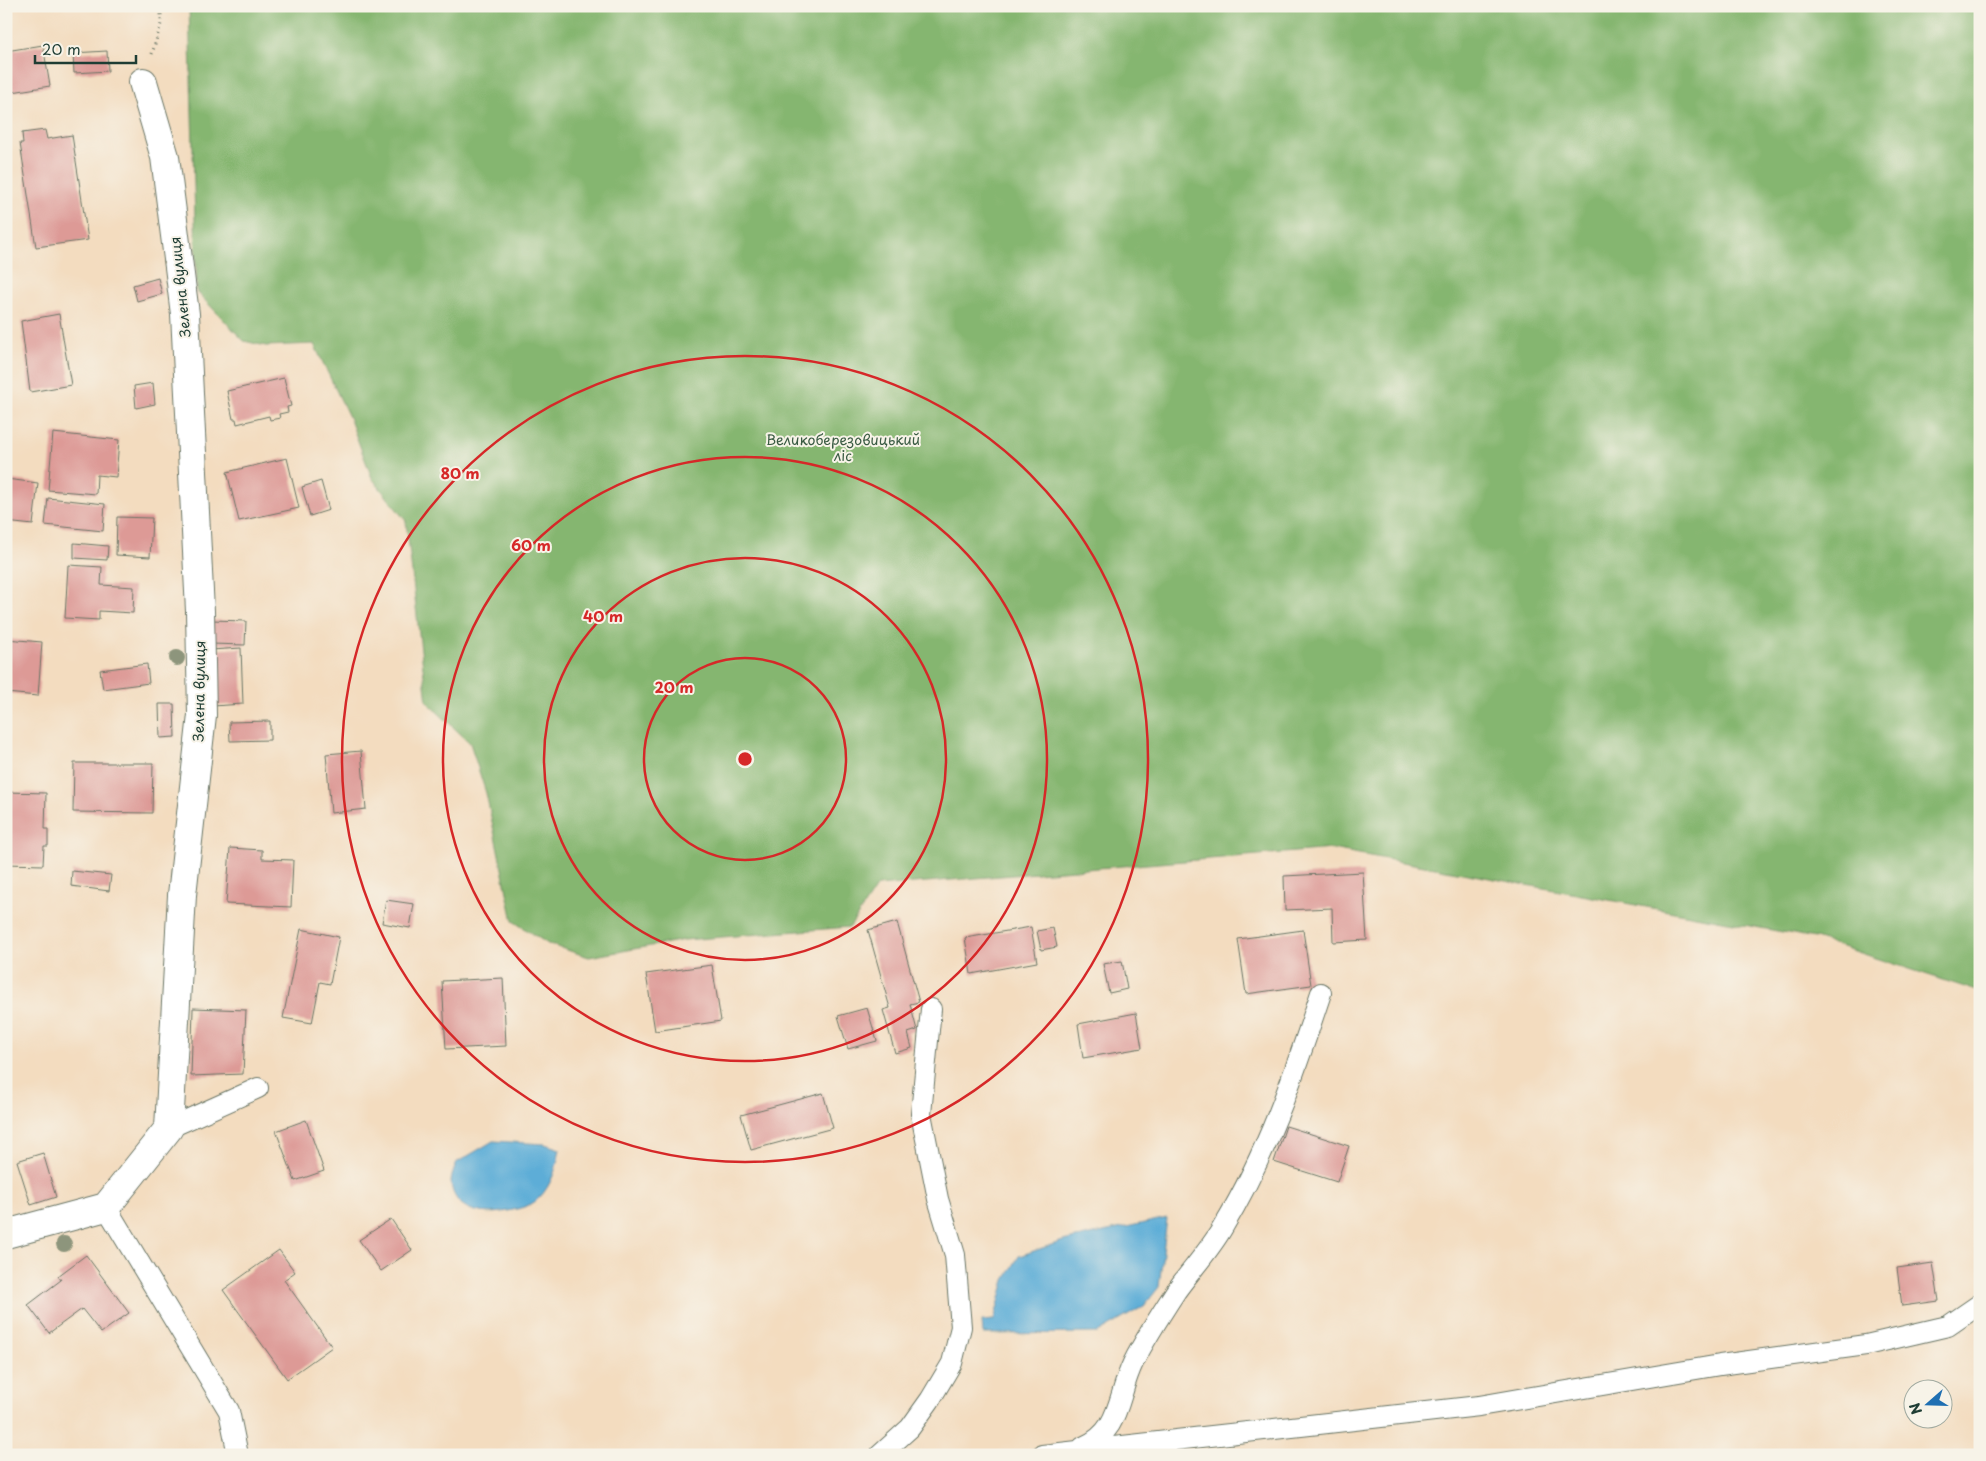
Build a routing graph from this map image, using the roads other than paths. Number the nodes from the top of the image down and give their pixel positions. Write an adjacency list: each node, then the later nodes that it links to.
1 (143, 82): 5 (street, Зелена вулиця)
2 (1321, 993): 9 (lane)
3 (931, 1009): 11 (lane)
4 (258, 1088): 5 (lane)
5 (169, 1128): 6 (street)
6 (106, 1207): 7 (street); 10 (lane)
7 (6, 1234)
8 (1980, 1304): 9 (lane)
9 (1078, 1450): 12 (lane)
10 (238, 1455)
11 (880, 1455)
12 (1042, 1455)

